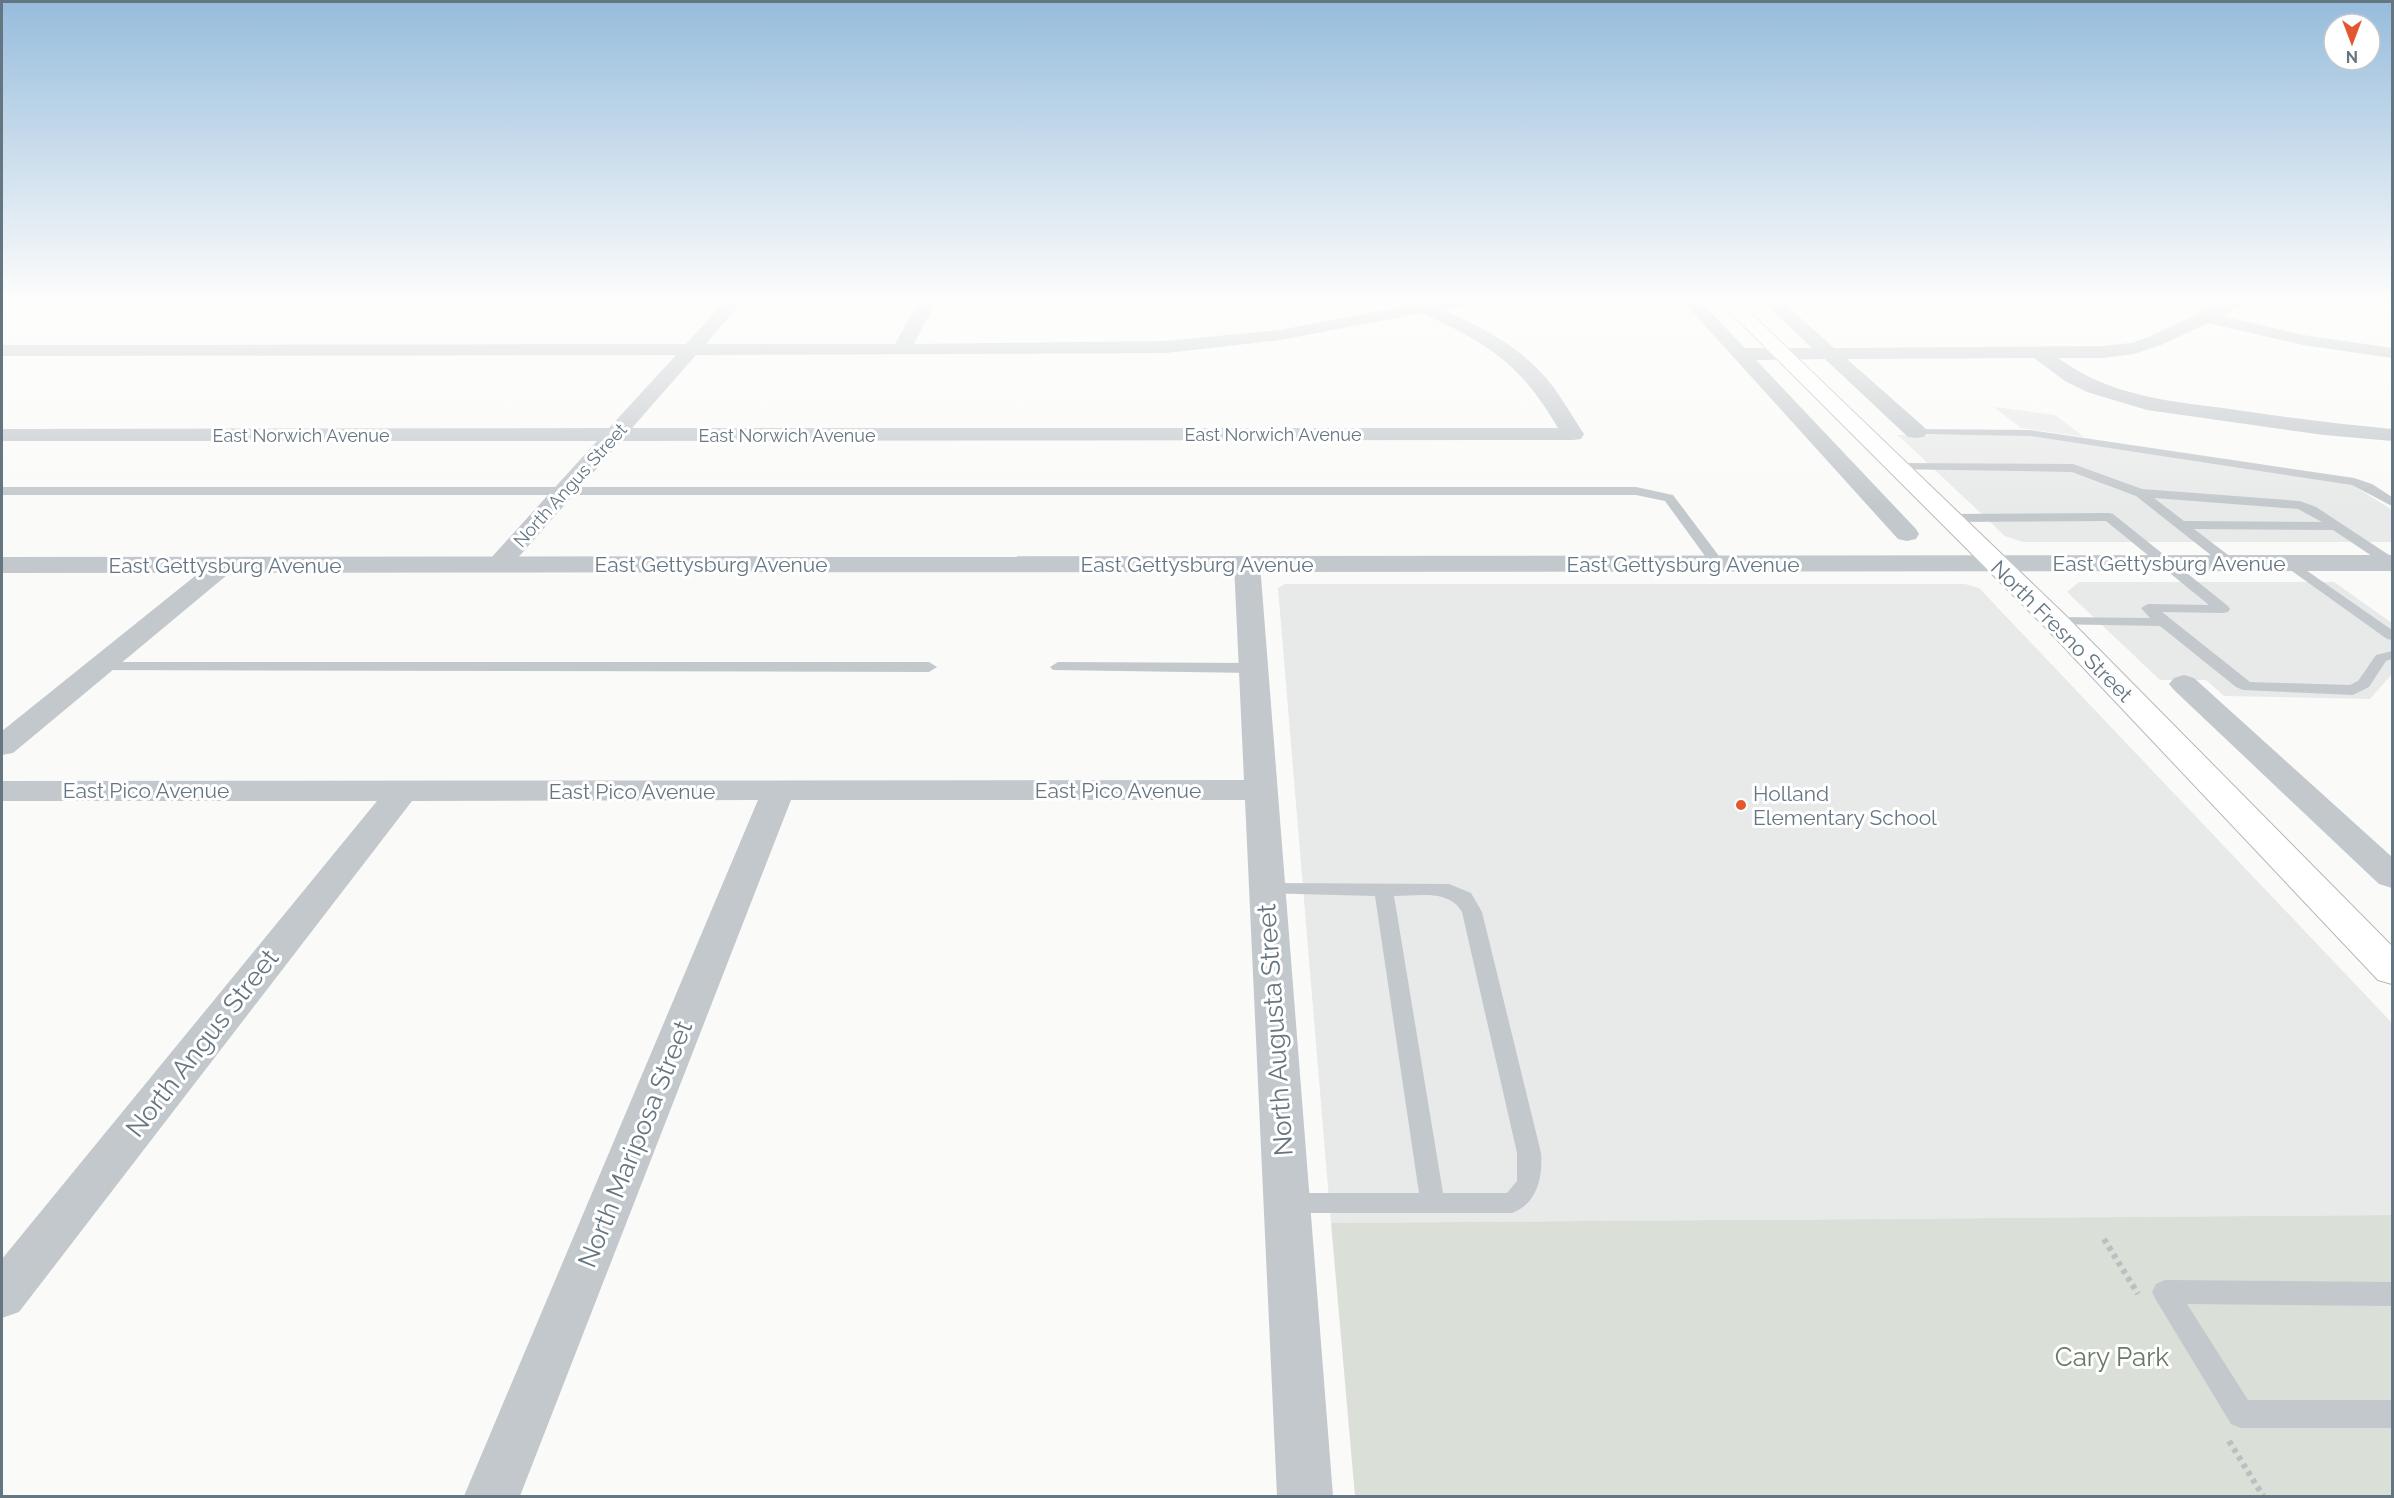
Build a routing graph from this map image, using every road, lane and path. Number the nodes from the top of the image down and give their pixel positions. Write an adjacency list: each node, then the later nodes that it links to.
1 (675, 368): 9 (street, North Angus Street)
2 (1525, 368): 9 (street, East Norwich Avenue)
3 (1753, 368): 19 (street)
4 (1794, 368): 11 (main road, North Fresno Street)
5 (1845, 368): 7 (street)
6 (2059, 368): 10 (street)
7 (1916, 432): 15 (lane)
8 (2, 435): 9 (street, East Norwich Avenue)
9 (615, 435): 13 (street, North Angus Street)
10 (2392, 435)
11 (1896, 467): 14 (lane); 16 (main road, North Fresno Street)
12 (2, 491): 13 (lane)
13 (565, 491): 23 (street, North Angus Street); 25 (lane)
14 (2140, 493): 17 (lane); 18 (lane)
15 (2392, 502)
16 (1949, 518): 20 (lane); 26 (main road, North Fresno Street)
17 (2180, 525): 18 (lane); 27 (lane)
18 (2336, 526): 22 (lane)
19 (1906, 534)
20 (2168, 563): 26 (street, East Gettysburg Avenue); 27 (street, East Gettysburg Avenue); 31 (lane)
21 (2290, 563): 22 (street, East Gettysburg Avenue); 27 (street, East Gettysburg Avenue); 32 (lane)
22 (2392, 563)
23 (499, 564): 24 (street, East Gettysburg Avenue); 29 (street, East Gettysburg Avenue)
24 (1247, 564): 25 (street, East Gettysburg Avenue); 37 (street, North Augusta Street)
25 (1718, 564): 26 (street, East Gettysburg Avenue)
26 (1996, 564): 30 (main road, North Fresno Street)
27 (2231, 564)
28 (2, 565): 29 (street, East Gettysburg Avenue)
29 (224, 565): 34 (street)
30 (2055, 621): 31 (lane); 47 (main road, North Fresno Street)
31 (2164, 622): 33 (lane)
32 (2392, 636)
33 (2392, 655)
34 (98, 667): 35 (lane); 39 (street)
35 (929, 667)
36 (1058, 667): 37 (lane)
37 (1253, 668): 41 (street, North Augusta Street)
38 (2184, 684): 44 (street)
39 (2, 746)
40 (403, 790): 42 (street, East Pico Avenue); 43 (street, East Pico Avenue); 51 (street, North Angus Street)
41 (1262, 790): 43 (street, East Pico Avenue); 45 (street, North Augusta Street)
42 (2, 791)
43 (778, 791): 53 (street, North Mariposa Street)
44 (2392, 876)
45 (1266, 889): 46 (lane); 49 (street, North Augusta Street)
46 (1384, 890): 48 (lane); 48 (lane)
47 (2392, 970)
48 (1432, 1202): 49 (lane)
49 (1286, 1203): 54 (street, North Augusta Street)
50 (2392, 1294): 52 (lane)
51 (2, 1296)
52 (2392, 1414)
53 (492, 1497)
54 (1305, 1497)

